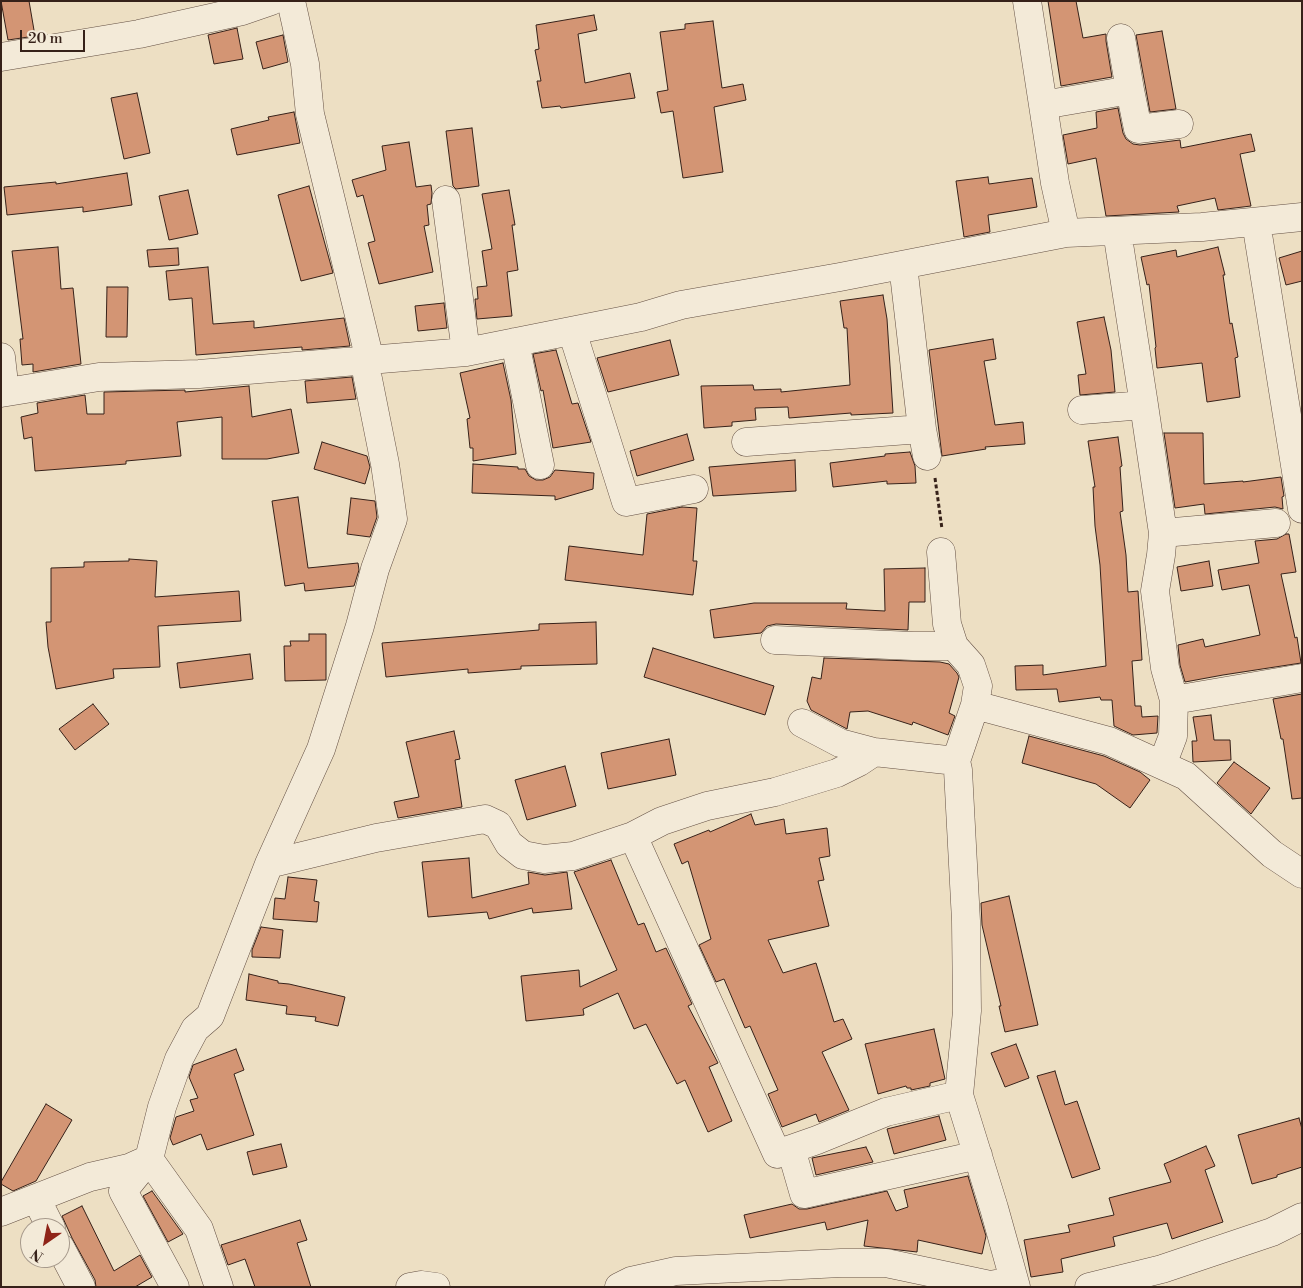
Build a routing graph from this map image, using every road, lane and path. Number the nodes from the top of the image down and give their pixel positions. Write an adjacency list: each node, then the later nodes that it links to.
1 (271, 1): 5 (street)
2 (290, 1): 19 (street)
3 (1027, 1): 7 (street)
4 (1121, 38): 6 (street)
5 (1, 57)
6 (1130, 90): 7 (street); 8 (street)
7 (1043, 105): 13 (street)
8 (1179, 124)
9 (446, 200): 17 (street)
10 (1302, 217): 11 (street)
11 (1256, 222): 12 (street); 28 (street)
12 (1117, 231): 13 (street); 21 (street)
13 (1066, 233): 14 (street)
14 (903, 265): 15 (street); 23 (street)
15 (572, 331): 16 (street); 27 (street)
16 (515, 342): 17 (street); 26 (street)
17 (466, 352): 19 (street)
18 (1, 357): 20 (street)
19 (364, 359): 20 (street); 42 (street)
20 (3, 393)
21 (1144, 405): 22 (street); 30 (street)
22 (1082, 410)
23 (922, 429): 24 (street); 25 (street)
24 (746, 442)
25 (927, 456): 31 (path)
26 (540, 465)
27 (694, 489)
28 (1302, 509)
29 (1276, 523): 30 (street)
30 (1163, 533): 35 (street)
31 (941, 552): 33 (street)
32 (775, 640): 33 (street)
33 (954, 646): 36 (street)
34 (1302, 678): 35 (street)
35 (1174, 700): 40 (street)
36 (975, 705): 39 (street); 40 (street)
37 (802, 723): 38 (street)
38 (874, 752): 39 (street); 41 (street)
39 (956, 761): 44 (street)
40 (1162, 765): 43 (street)
41 (633, 836): 42 (street); 45 (street)
42 (269, 864): 47 (street)
43 (1302, 874)
44 (959, 1095): 45 (street); 46 (street)
45 (791, 1149): 46 (street)
46 (978, 1155): 53 (street)
47 (149, 1159): 48 (street); 55 (street); 56 (street)
48 (36, 1198): 49 (street); 51 (street)
49 (1, 1212)
50 (1302, 1217): 60 (street)
51 (46, 1218)
52 (70, 1266): 54 (street)
53 (1014, 1284): 59 (street)
54 (81, 1287)
55 (175, 1287)
56 (219, 1287)
57 (410, 1287): 58 (street)
58 (436, 1287)
59 (619, 1287)
60 (1090, 1287)

